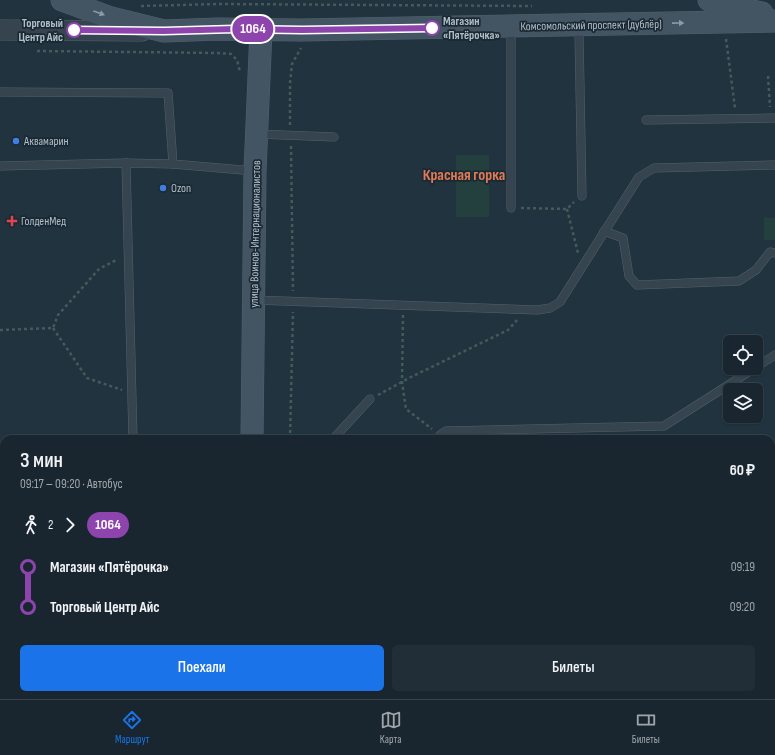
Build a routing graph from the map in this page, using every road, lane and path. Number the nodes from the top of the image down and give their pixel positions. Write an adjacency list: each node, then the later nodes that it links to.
1 (62, 0): 11 (main road, one-way to 11)
2 (709, 0): 5 (main road)
3 (138, 6): 4 (path)
4 (533, 6)
5 (775, 16)
6 (775, 21): 7 (main road, Комсомольский проспект (дублёр), one-way to 6)
7 (581, 25): 8 (main road, Комсомольский проспект (дублёр)); 29 (lane)
8 (511, 27): 10 (main road, Комсомольский проспект (дублёр)); 30 (lane)
9 (0, 30): 11 (street, Комсомольский проспект (дублёр))
10 (261, 30): 11 (main road, Комсомольский проспект (дублёр)); 21 (main road, улица Воинов-Интернационалистов)
11 (164, 31)
12 (726, 33): 19 (path)
13 (36, 51): 14 (path)
14 (241, 75)
15 (768, 76): 18 (path)
16 (290, 83): 22 (path)
17 (0, 92): 25 (lane)
18 (773, 118): 19 (lane)
19 (736, 119): 20 (lane)
20 (646, 120)
21 (257, 134): 22 (lane); 28 (main road, улица Воинов-Интернационалистов)
22 (290, 135): 23 (lane); 37 (path)
23 (334, 137)
24 (126, 163): 25 (lane); 27 (lane); 34 (lane)
25 (173, 164): 28 (lane)
26 (775, 165): 32 (lane)
27 (0, 166)
28 (255, 171): 36 (main road, улица Воинов-Интернационалистов)
29 (582, 196): 31 (path)
30 (511, 208): 31 (path)
31 (567, 209): 35 (path)
32 (604, 231): 33 (lane); 35 (lane)
33 (775, 253)
34 (129, 254): 40 (path); 46 (lane)
35 (582, 268): 39 (lane)
36 (253, 300): 37 (lane); 49 (main road, улица Воинов-Интернационалистов)
37 (293, 302): 38 (lane); 50 (path)
38 (403, 305): 39 (lane); 45 (path)
39 (528, 309): 45 (path)
40 (53, 328): 41 (path); 46 (path)
41 (0, 330)
42 (775, 355): 43 (lane)
43 (763, 363)
44 (744, 375): 53 (lane)
45 (402, 382): 47 (path); 52 (path)
46 (132, 393): 48 (lane)
47 (370, 399): 51 (lane)
48 (134, 435)
49 (252, 435)
50 (290, 435)
51 (337, 435)
52 (438, 435)
53 (442, 435)

